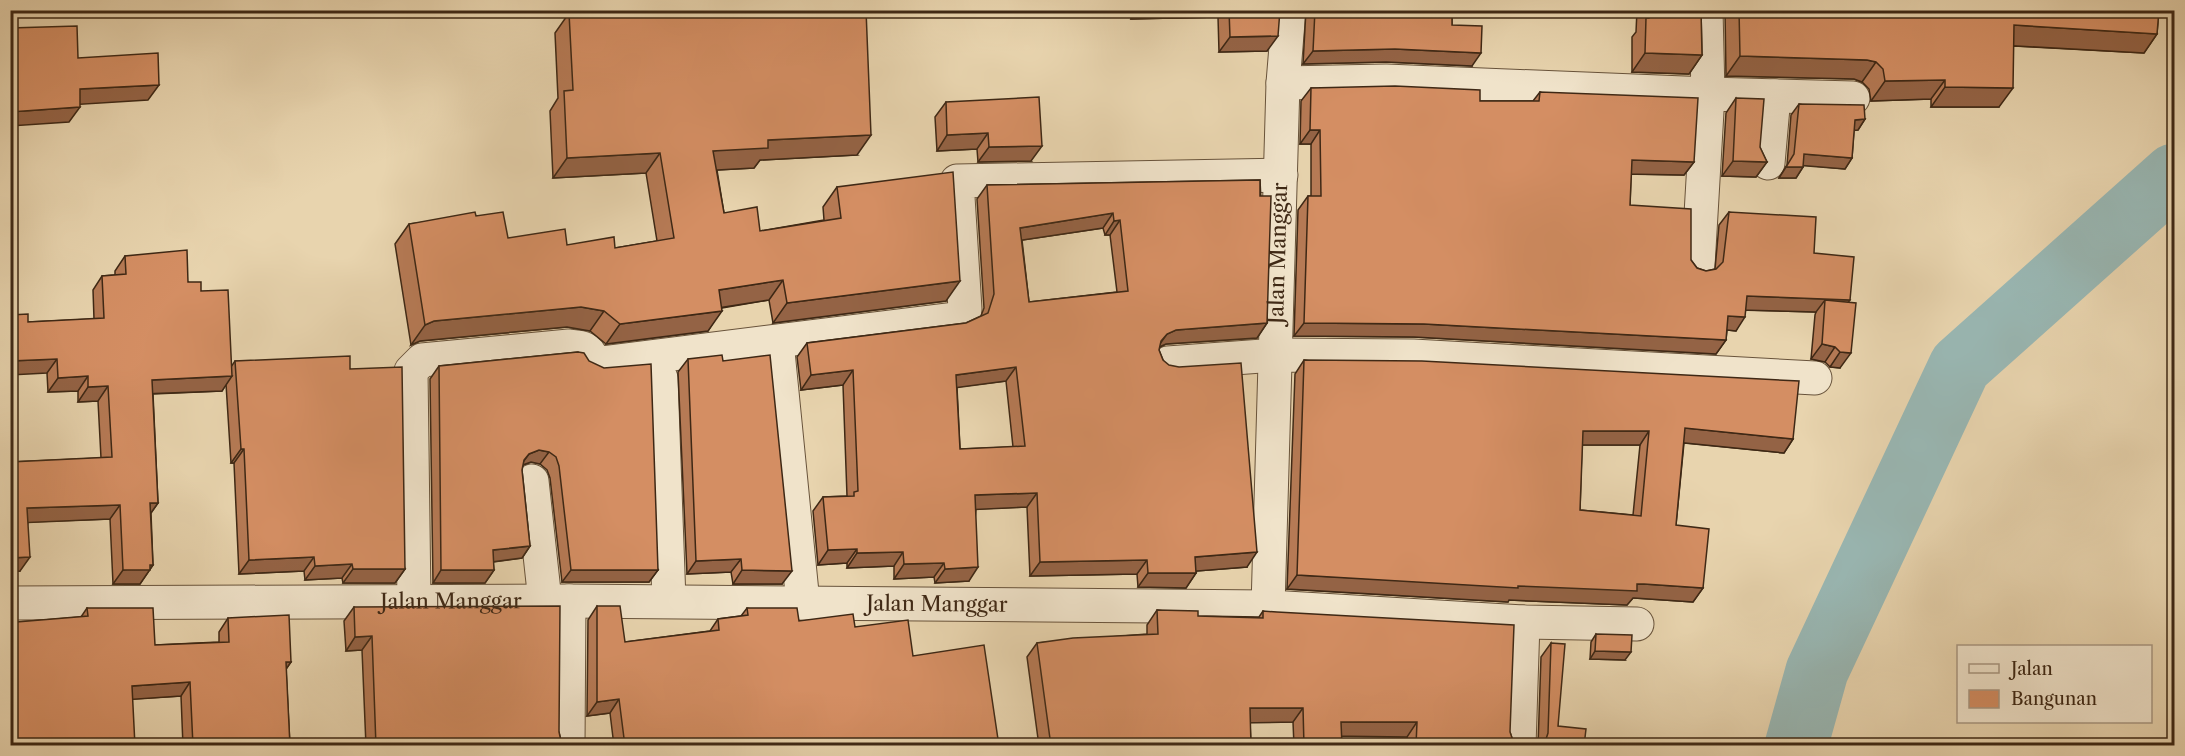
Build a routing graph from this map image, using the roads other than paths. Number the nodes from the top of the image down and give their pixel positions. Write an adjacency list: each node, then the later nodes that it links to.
1 (1289, 10): 3 (street, Jalan Manggar)
2 (1706, 10): 4 (street)
3 (1283, 83): 4 (street); 8 (street, Jalan Manggar)
4 (1708, 94): 5 (street); 9 (street)
5 (1774, 96): 6 (street); 7 (street)
6 (1853, 98)
7 (1767, 163)
8 (1281, 175): 10 (street); 11 (street, Jalan Manggar)
9 (1698, 266)
10 (777, 342): 16 (street); 20 (street)
11 (1275, 355): 12 (street); 14 (street); 21 (street, Jalan Manggar)
12 (1168, 363)
13 (661, 378): 18 (street)
14 (1815, 378)
15 (532, 481): 17 (street)
16 (414, 601): 17 (street, Jalan Manggar); 19 (street, Jalan Manggar)
17 (557, 601): 18 (street, Jalan Manggar); 24 (street)
18 (669, 602): 20 (street, Jalan Manggar)
19 (10, 603)
20 (803, 603): 21 (street, Jalan Manggar)
21 (1268, 607): 22 (street)
22 (1523, 622): 23 (street); 25 (street)
23 (1637, 624)
24 (568, 746)
25 (1519, 746)

